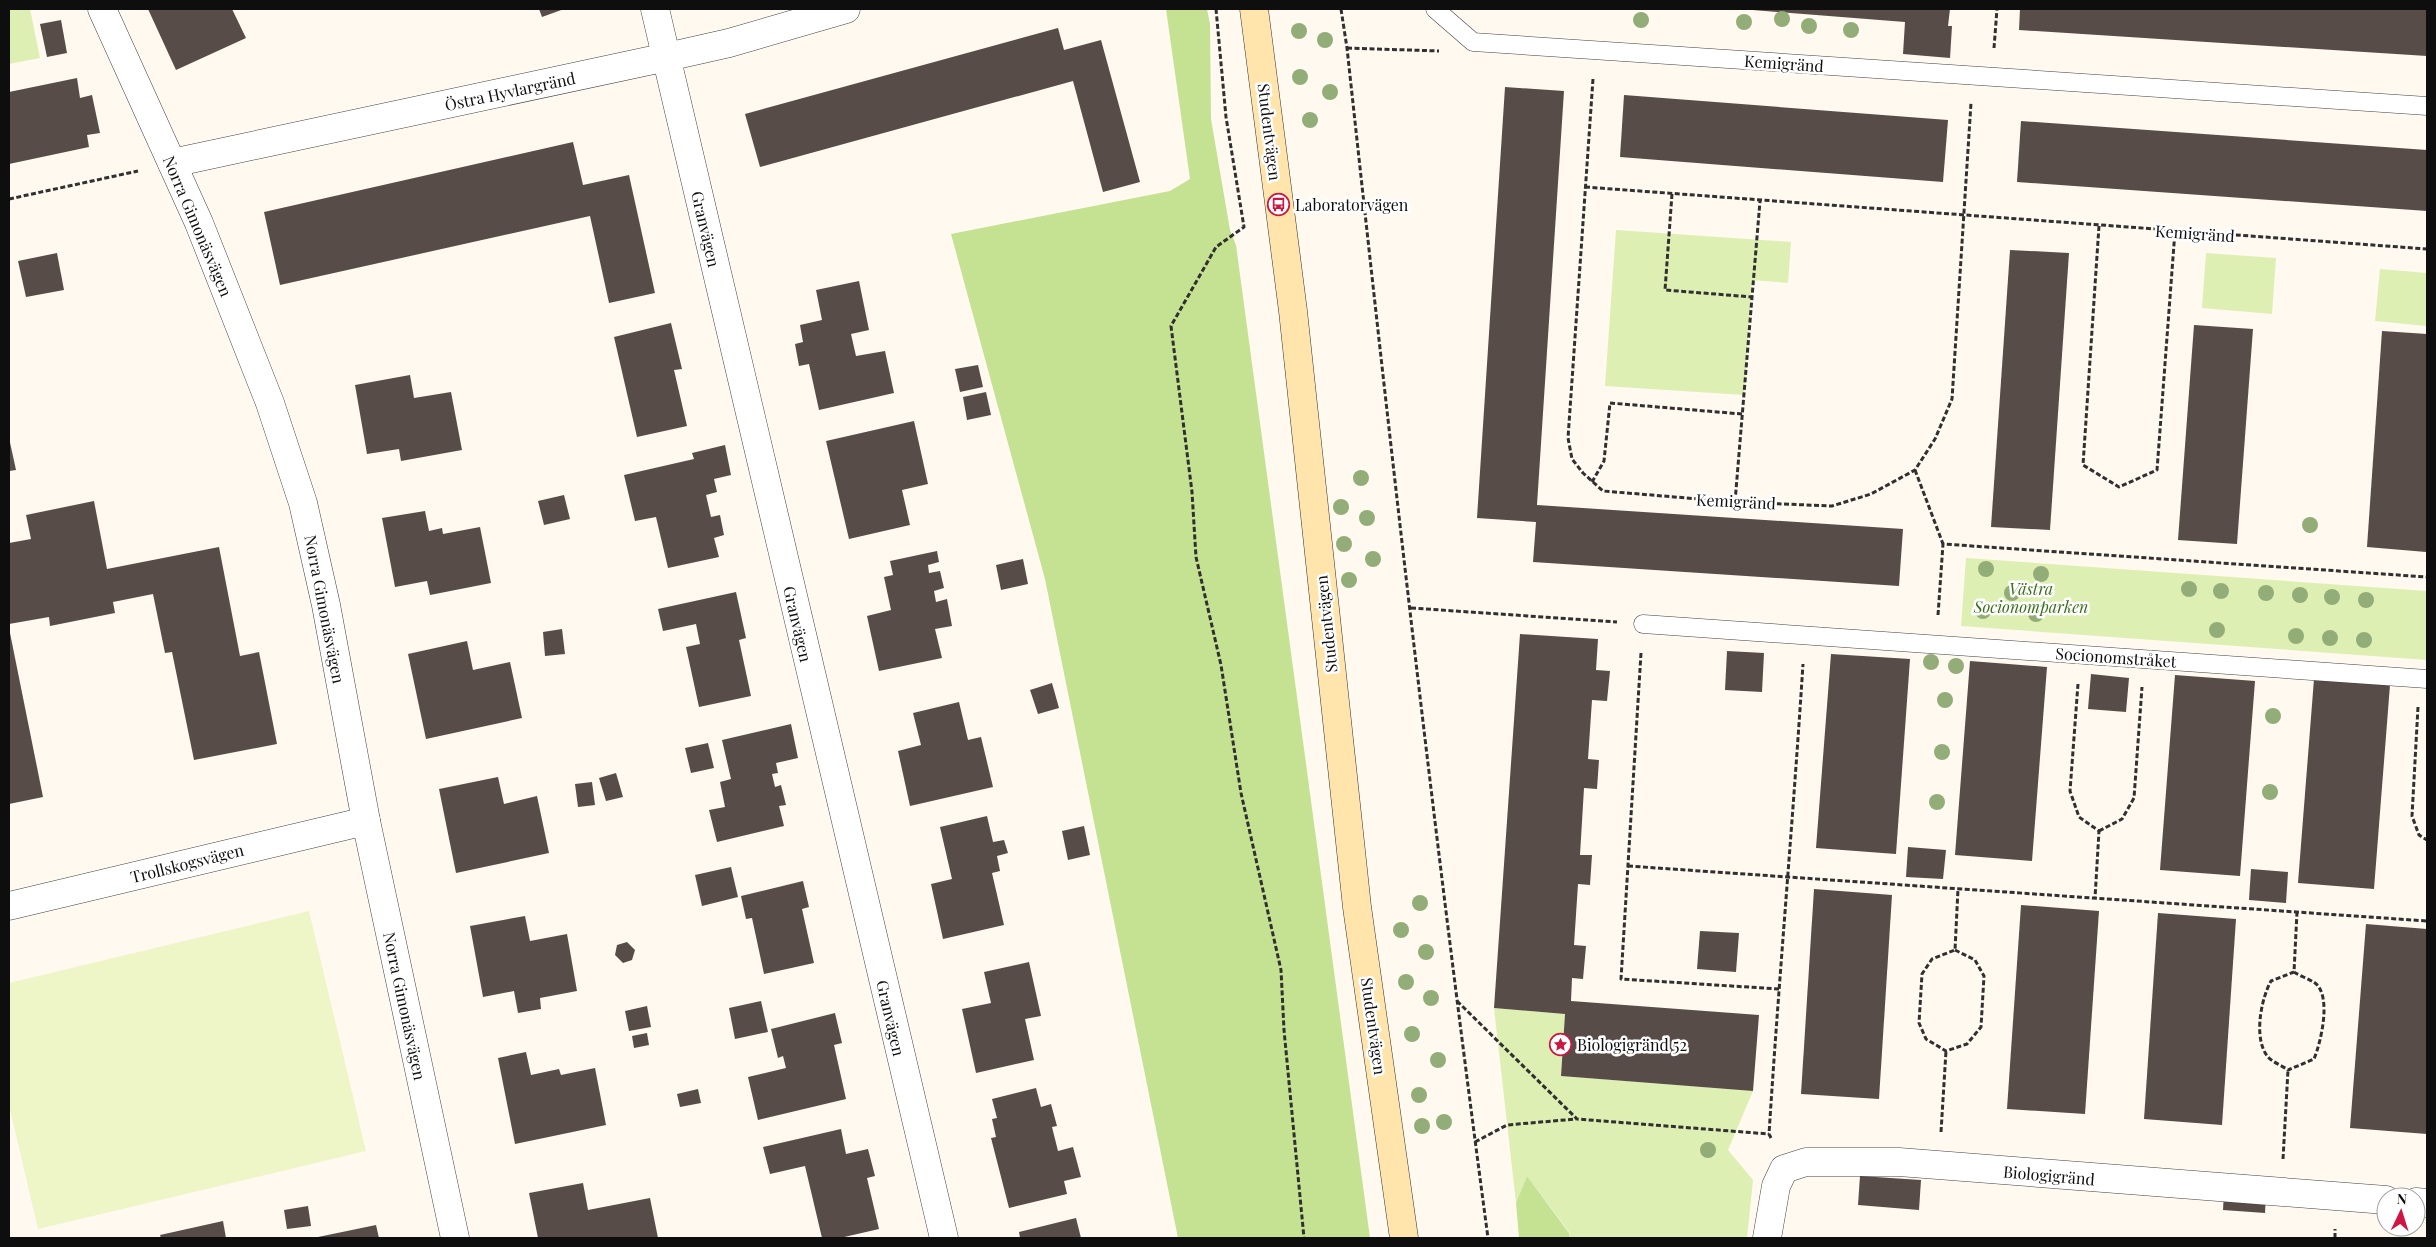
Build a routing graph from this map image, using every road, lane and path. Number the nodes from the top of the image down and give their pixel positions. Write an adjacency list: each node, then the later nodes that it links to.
1 (102, 9): 16 (street, Norra Gimonäsvägen)
2 (655, 9): 12 (street, Granvägen)
3 (846, 9): 12 (street, Östra Hyvlargränd)
4 (1216, 9): 64 (path)
5 (1254, 9): 65 (street, Studentvägen)
6 (1341, 9): 10 (path)
7 (1435, 9): 9 (lane)
8 (1997, 9): 14 (path)
9 (1473, 42): 10 (path); 11 (lane, Kemigränd)
10 (1347, 48): 32 (path)
11 (1595, 51): 13 (lane, Kemigränd); 17 (path, Kemigränd)
12 (667, 57): 16 (street, Östra Hyvlargränd); 63 (street, Granvägen)
13 (1972, 75): 14 (lane, Kemigränd); 21 (path, Kemigränd)
14 (1993, 77): 15 (lane, Kemigränd)
15 (2427, 106)
16 (172, 163): 19 (path); 39 (street, Norra Gimonäsvägen)
17 (1585, 187): 18 (path, Kemigränd); 28 (path, Kemigränd)
18 (1672, 194): 20 (path, Kemigränd); 25 (path)
19 (9, 199)
20 (1760, 201): 21 (path, Kemigränd); 25 (path)
21 (1963, 216): 22 (path, Kemigränd); 27 (path, Kemigränd)
22 (2099, 226): 23 (path, Kemigränd); 23 (path)
23 (2175, 231): 24 (path, Kemigränd)
24 (2427, 249)
25 (1752, 297): 26 (path)
26 (1742, 414): 28 (path); 29 (path)
27 (1915, 470): 29 (path, Kemigränd); 30 (path)
28 (1592, 482): 29 (path, Kemigränd)
29 (1735, 502)
30 (1943, 544): 31 (path); 35 (path)
31 (2427, 577)
32 (1411, 608): 33 (path); 52 (path)
33 (1643, 624): 34 (lane, Socionomstråket); 42 (path)
34 (1805, 635): 35 (lane, Socionomstråket); 43 (path)
35 (1936, 644): 36 (lane, Socionomstråket)
36 (2080, 654): 37 (lane, Socionomstråket); 40 (path)
37 (2144, 659): 38 (lane, Socionomstråket); 40 (path)
38 (2423, 678): 41 (path)
39 (366, 821): 46 (street, Trollskogsvägen); 62 (street, Norra Gimonäsvägen)
40 (2099, 832): 45 (path)
41 (2427, 840)
42 (1628, 866): 43 (path); 51 (path)
43 (1790, 877): 44 (path); 51 (path)
44 (1958, 889): 45 (path); 49 (path)
45 (2095, 898): 47 (path)
46 (9, 906)
47 (2297, 912): 48 (path); 50 (path)
48 (2427, 922)
49 (1955, 950): 53 (path); 53 (path)
50 (2294, 972): 54 (path); 54 (path)
51 (1779, 989): 56 (path)
52 (1457, 1001): 55 (path); 57 (path)
53 (1946, 1051): 58 (path)
54 (2288, 1070): 60 (path)
55 (1577, 1119): 56 (path); 57 (path)
56 (1769, 1134): 59 (path)
57 (1475, 1142): 66 (path)
58 (1939, 1166): 59 (street, Biologigränd); 60 (street, Biologigränd)
59 (1784, 1169): 67 (street)
60 (2281, 1194): 61 (street, Biologigränd)
61 (2376, 1199)
62 (455, 1238)
63 (944, 1238)
64 (1304, 1238)
65 (1404, 1238)
66 (1488, 1238)
67 (1767, 1238)

